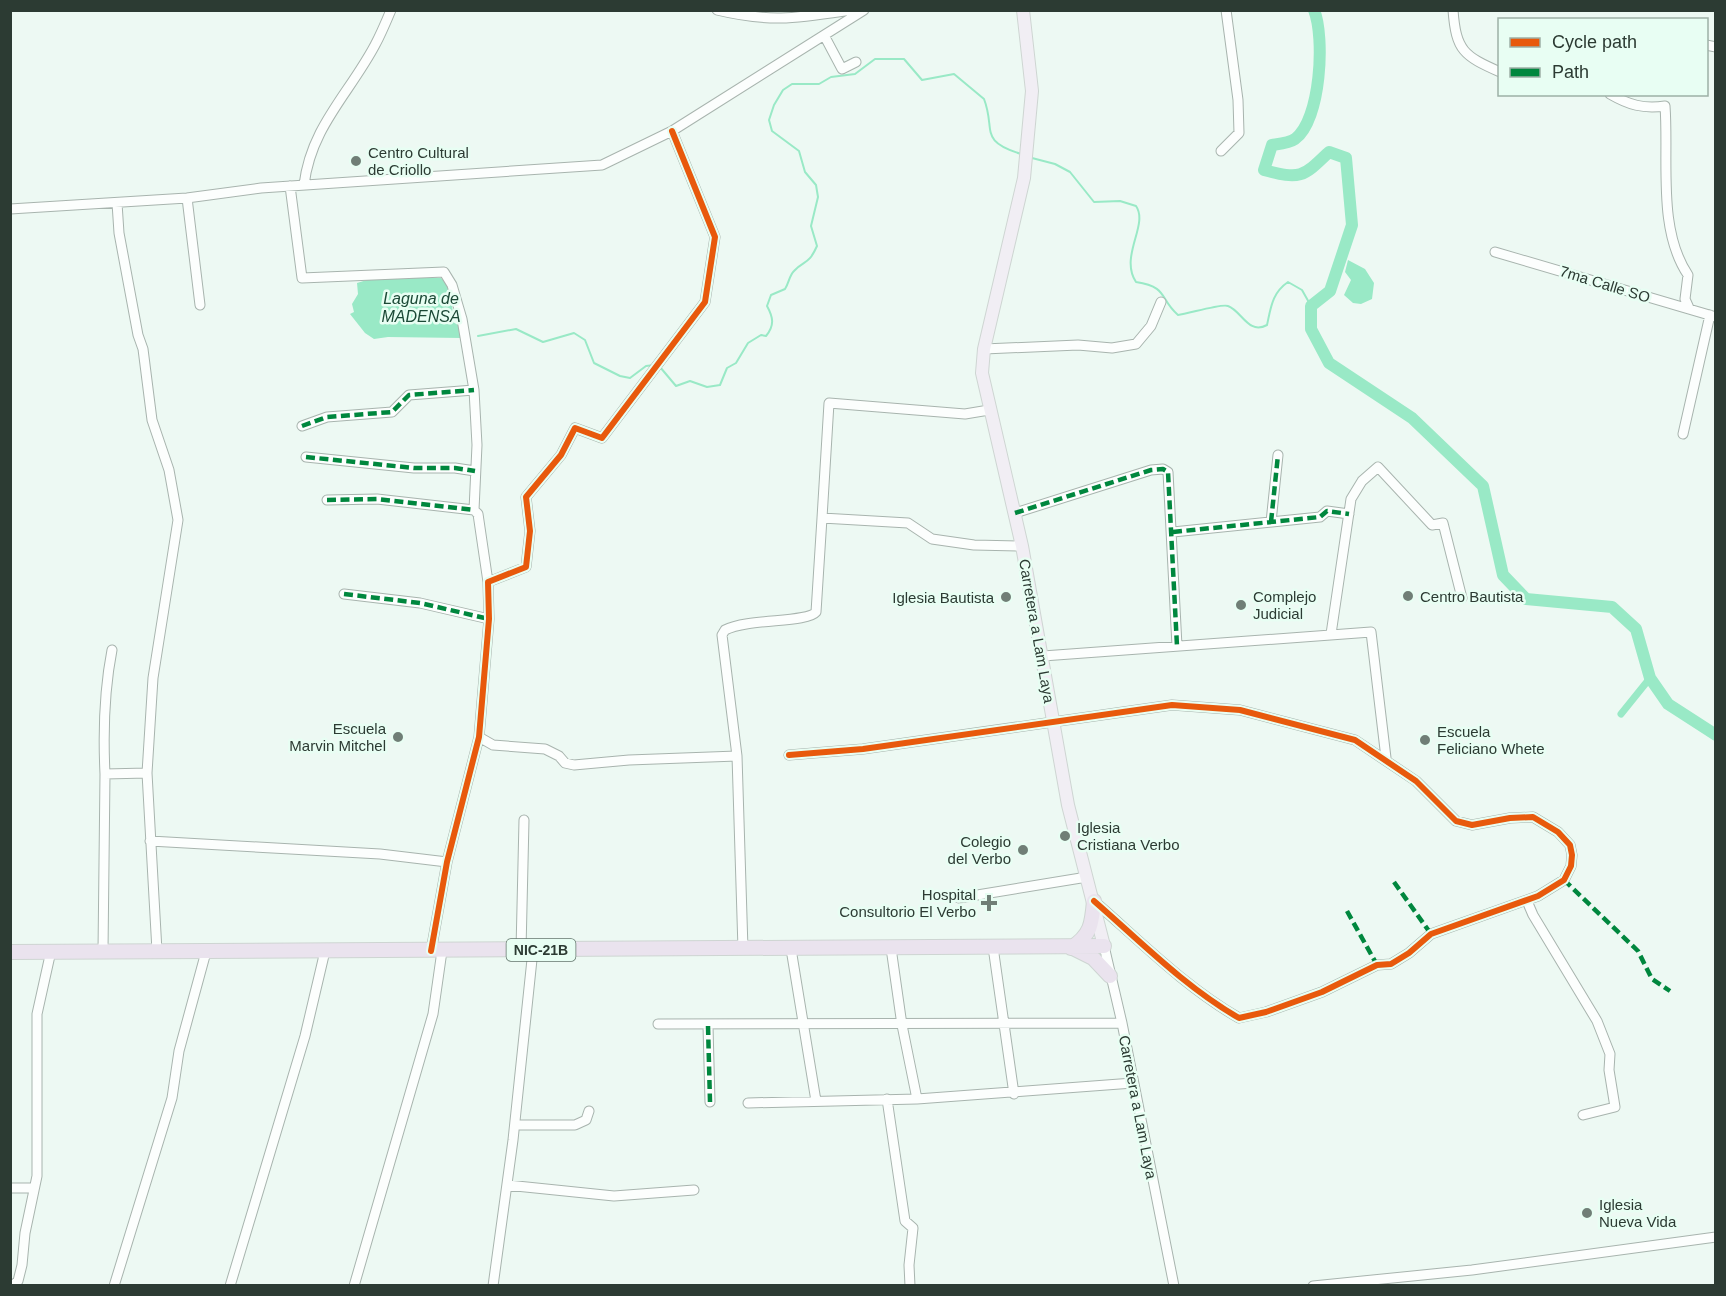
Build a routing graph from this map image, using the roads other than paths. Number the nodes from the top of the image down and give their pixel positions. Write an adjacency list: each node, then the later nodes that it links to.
1 (391, 10): 14 (street)
2 (717, 10): 3 (street)
3 (851, 10)
4 (864, 10): 8 (street)
5 (1023, 10): 24 (main road, Carretera a Lam Laya)
6 (1226, 10): 13 (street)
7 (1453, 10): 10 (street)
8 (825, 37): 9 (street); 12 (street)
9 (856, 62)
10 (1498, 71)
11 (1613, 96): 22 (street)
12 (672, 131): 14 (street); 40 (street)
13 (1221, 151)
14 (304, 185): 15 (street)
15 (290, 186): 16 (street); 25 (street)
16 (187, 198): 17 (street); 21 (street)
17 (117, 203): 18 (street); 53 (street)
18 (10, 209)
19 (1495, 252): 22 (street, 7ma Calle SO)
20 (1161, 302): 24 (street)
21 (200, 305)
22 (1689, 308): 23 (street, 7ma Calle SO)
23 (1713, 316): 28 (street)
24 (984, 349): 26 (main road, Carretera a Lam Laya)
25 (474, 390): 27 (street); 31 (street)
26 (989, 410): 34 (main road, Carretera a Lam Laya); 36 (street)
27 (302, 426)
28 (1683, 434)
29 (1278, 456): 37 (street)
30 (306, 458): 31 (street)
31 (475, 471): 33 (street)
32 (327, 500): 33 (street)
33 (474, 510): 40 (street)
34 (1016, 513): 38 (street); 39 (main road, Carretera a Lam Laya)
35 (1349, 514): 37 (street); 42 (street); 44 (street)
36 (822, 518): 39 (street); 51 (street)
37 (1270, 522): 38 (street)
38 (1173, 532): 45 (street)
39 (1022, 546): 47 (main road, Carretera a Lam Laya)
40 (488, 582): 43 (street)
41 (345, 594): 43 (street)
42 (1462, 598)
43 (489, 620): 49 (street)
44 (1331, 634): 45 (street); 52 (street)
45 (1177, 646): 47 (street)
46 (112, 650): 54 (street)
47 (1043, 656): 48 (main road, Carretera a Lam Laya)
48 (1053, 723): 50 (street); 52 (street); 58 (main road, Carretera a Lam Laya)
49 (479, 737): 51 (street); 57 (street)
50 (789, 755)
51 (737, 756): 64 (street)
52 (1386, 758): 60 (street)
53 (147, 773): 54 (street); 56 (street)
54 (105, 774): 70 (street)
55 (524, 820): 68 (street)
56 (150, 841): 57 (street); 71 (street)
57 (447, 862): 73 (street)
58 (1087, 877): 59 (street); 61 (main road, Carretera a Lam Laya)
59 (959, 898)
60 (1527, 900): 61 (street); 91 (street)
61 (1094, 901): 62 (main road, Carretera a Lam Laya); 66 (highway)
62 (1104, 946): 66 (highway, NIC-21B); 76 (street, Carretera a Lam Laya)
63 (993, 947): 65 (highway, NIC-21B); 66 (highway, NIC-21B); 77 (street)
64 (743, 948): 67 (highway, NIC-21B); 68 (highway, NIC-21B)
65 (891, 948): 67 (highway, NIC-21B); 81 (street)
66 (1071, 948): 76 (highway)
67 (791, 949): 80 (street)
68 (527, 950): 73 (highway, NIC-21B); 92 (street)
69 (51, 951): 70 (highway, NIC-21B); 74 (highway, NIC-21B); 95 (street)
70 (103, 951): 71 (highway, NIC-21B)
71 (157, 951): 75 (highway, NIC-21B)
72 (325, 951): 73 (highway, NIC-21B); 75 (highway, NIC-21B); 100 (street)
73 (436, 951): 101 (street)
74 (10, 952)
75 (206, 952): 99 (street)
76 (1110, 976): 78 (street, Carretera a Lam Laya)
77 (1005, 1023): 78 (street); 81 (street); 84 (street)
78 (1122, 1023): 83 (street, Carretera a Lam Laya)
79 (657, 1024): 82 (street)
80 (802, 1024): 81 (street); 82 (street); 87 (street)
81 (902, 1025): 86 (street)
82 (708, 1026): 88 (street)
83 (1133, 1083): 84 (street); 104 (street, Carretera a Lam Laya)
84 (1014, 1094): 86 (street)
85 (887, 1099): 86 (street); 87 (street); 103 (street)
86 (917, 1099)
87 (816, 1101): 89 (street)
88 (710, 1102)
89 (748, 1103)
90 (589, 1111): 92 (street)
91 (1583, 1115)
92 (515, 1125): 93 (street)
93 (507, 1185): 96 (street); 102 (street)
94 (10, 1188): 95 (street)
95 (34, 1188): 98 (street)
96 (694, 1190)
97 (1716, 1237): 105 (street)
98 (12, 1286)
99 (114, 1286)
100 (230, 1286)
101 (354, 1286)
102 (493, 1286)
103 (910, 1286)
104 (1174, 1286)
105 (1313, 1286)

